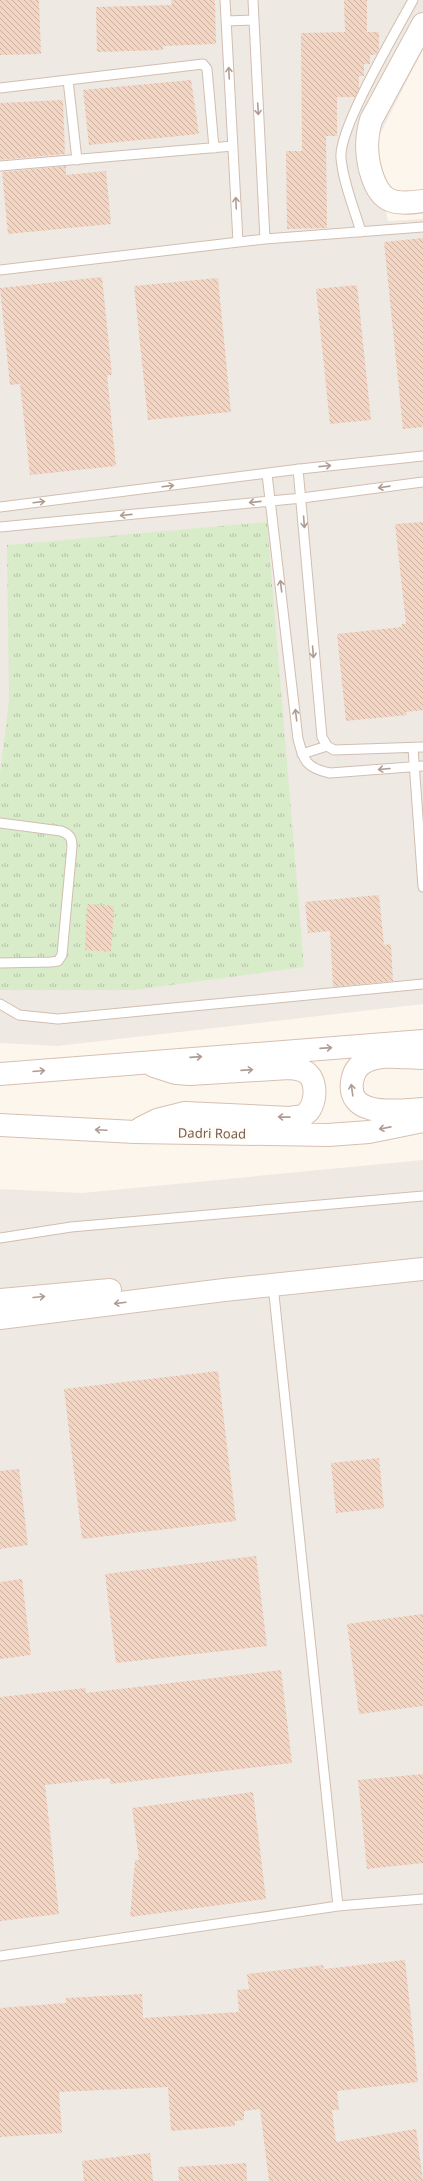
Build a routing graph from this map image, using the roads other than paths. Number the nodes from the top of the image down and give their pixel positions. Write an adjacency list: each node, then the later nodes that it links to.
1 (225, 0): 5 (lane)
2 (253, 0): 4 (lane)
3 (413, 0): 15 (lane)
4 (254, 20): 5 (lane); 16 (lane, one-way to 16)
5 (226, 21): 9 (lane, one-way to 5)
6 (423, 24): 13 (main road)
7 (68, 80): 8 (lane); 10 (lane); 11 (lane)
8 (0, 88)
9 (233, 146): 10 (lane); 17 (lane, one-way to 9)
10 (214, 148): 11 (lane)
11 (77, 160): 12 (lane)
12 (0, 166)
13 (423, 202)
14 (423, 227): 15 (lane)
15 (361, 232): 16 (lane)
16 (264, 239): 17 (lane)
17 (238, 242): 18 (lane)
18 (0, 270)
19 (423, 456): 20 (lane, one-way to 19)
20 (298, 469): 21 (lane); 23 (lane)
21 (267, 474): 24 (lane); 25 (lane, one-way to 21)
22 (423, 482): 23 (lane, one-way to 23)
23 (302, 498): 24 (lane); 27 (lane, one-way to 27)
24 (271, 501): 26 (lane, one-way to 26); 30 (lane, one-way to 24)
25 (0, 507)
26 (0, 527)
27 (327, 746): 29 (lane); 30 (lane)
28 (423, 747): 29 (lane)
29 (413, 748): 31 (lane)
30 (302, 754): 31 (lane, one-way to 30)
31 (419, 766): 33 (lane)
32 (0, 823): 34 (lane)
33 (423, 887)
34 (0, 963)
35 (423, 984): 36 (lane)
36 (0, 1004)
37 (423, 1041): 39 (main road, one-way to 37)
38 (423, 1058): 41 (main road, one-way to 38)
39 (140, 1061): 40 (main road, one-way to 39); 44 (main road, one-way to 44)
40 (0, 1074)
41 (423, 1109)
42 (423, 1121): 44 (main road, Dadri Road, one-way to 44)
43 (0, 1125): 44 (main road, Dadri Road, one-way to 43)
44 (134, 1132)
45 (423, 1196): 46 (lane)
46 (0, 1238)
47 (423, 1258): 49 (main road)
48 (423, 1269): 49 (main road)
49 (273, 1280): 50 (main road, one-way to 49); 51 (main road, one-way to 51); 53 (lane)
50 (0, 1300)
51 (0, 1318)
52 (423, 1899): 53 (lane)
53 (338, 1906): 54 (lane)
54 (0, 1956)

